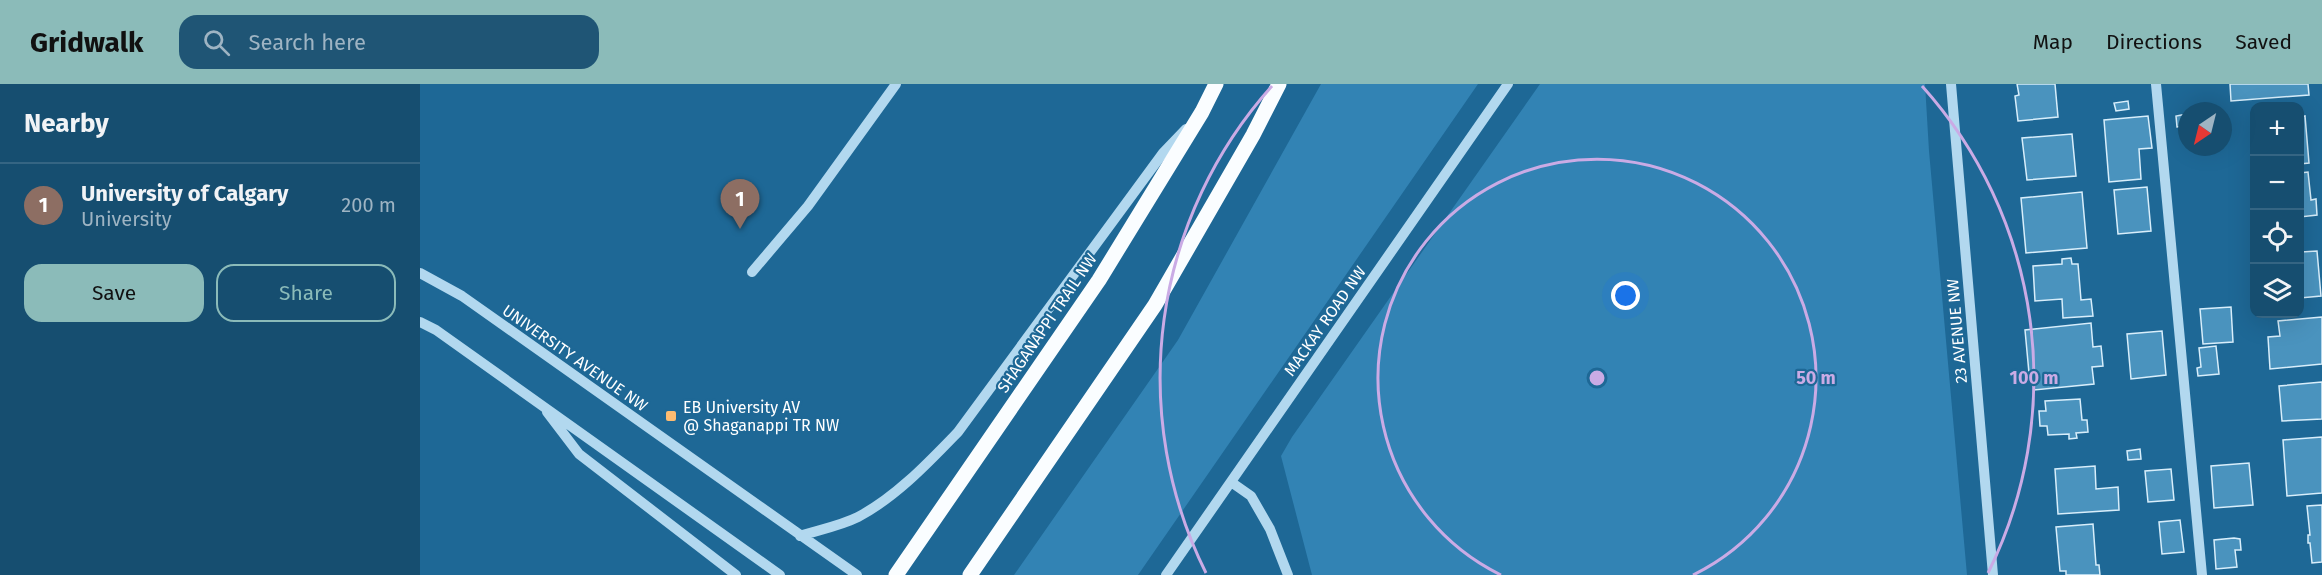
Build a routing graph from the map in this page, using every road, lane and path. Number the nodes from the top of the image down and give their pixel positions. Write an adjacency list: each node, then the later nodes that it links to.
1 (896, 84): 8 (street)
2 (1216, 84): 7 (main road, SHAGANAPPI TRAIL NW)
3 (1279, 84): 18 (main road)
4 (1508, 84): 12 (street, MACKAY ROAD NW)
5 (1951, 84): 21 (street, 23 AVENUE NW)
6 (2156, 84): 22 (street)
7 (1202, 112): 13 (street); 17 (main road, SHAGANAPPI TRAIL NW)
8 (752, 272)
9 (420, 273): 13 (street, UNIVERSITY AVENUE NW)
10 (420, 322): 11 (street)
11 (540, 402): 14 (street); 15 (street)
12 (1230, 482): 19 (street, MACKAY ROAD NW); 20 (street)
13 (800, 536): 16 (street, UNIVERSITY AVENUE NW)
14 (736, 575)
15 (780, 575)
16 (858, 575)
17 (896, 575)
18 (970, 575)
19 (1166, 575)
20 (1288, 575)
21 (1994, 575)
22 (2202, 575)

